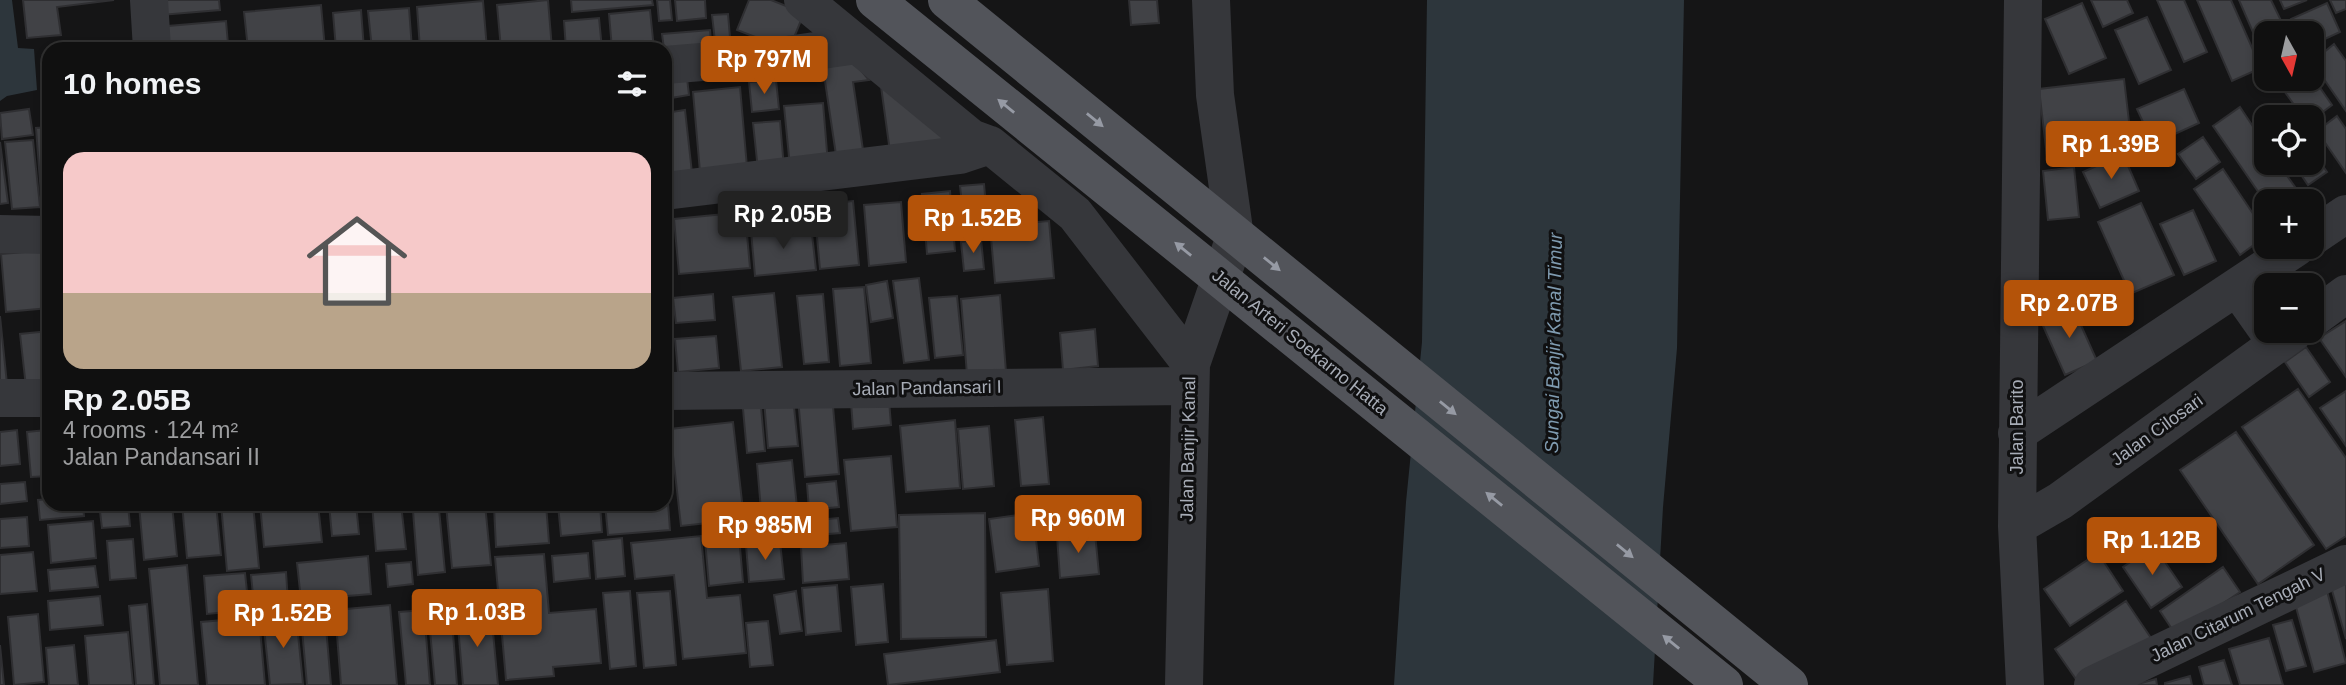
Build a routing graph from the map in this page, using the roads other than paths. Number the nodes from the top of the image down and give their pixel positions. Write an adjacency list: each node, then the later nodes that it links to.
1 (149, 0): 7 (street)
2 (803, 0): 8 (street)
3 (875, 0): 30 (main road, Jalan Arteri Soekarno Hatta, one-way to 3, bridge)
4 (947, 0): 31 (main road, one-way to 31, bridge)
5 (1211, 0): 22 (street, Jalan Banjir Kanal)
6 (2028, 2): 26 (street, Jalan Barito)
7 (152, 42)
8 (857, 45): 9 (street); 10 (street)
9 (672, 64)
10 (990, 145): 11 (street); 22 (street)
11 (672, 190)
12 (2346, 214): 13 (street)
13 (2324, 229)
14 (0, 234): 15 (street)
15 (42, 235)
16 (2279, 259): 17 (street)
17 (2237, 287): 19 (street); 26 (street)
18 (2346, 294): 20 (street)
19 (2254, 307)
20 (2324, 310)
21 (2264, 343): 27 (street, Jalan Cilosari)
22 (1190, 375): 23 (street, Jalan Pandansari I); 29 (street, Jalan Banjir Kanal)
23 (672, 391)
24 (0, 398): 25 (street)
25 (42, 398)
26 (2017, 433): 27 (street, Jalan Barito)
27 (2017, 526): 32 (street, Jalan Barito)
28 (2346, 564): 33 (street, Jalan Citarum Tengah V)
29 (1184, 685)
30 (1724, 685)
31 (1789, 685)
32 (2025, 685)
33 (2092, 685)

